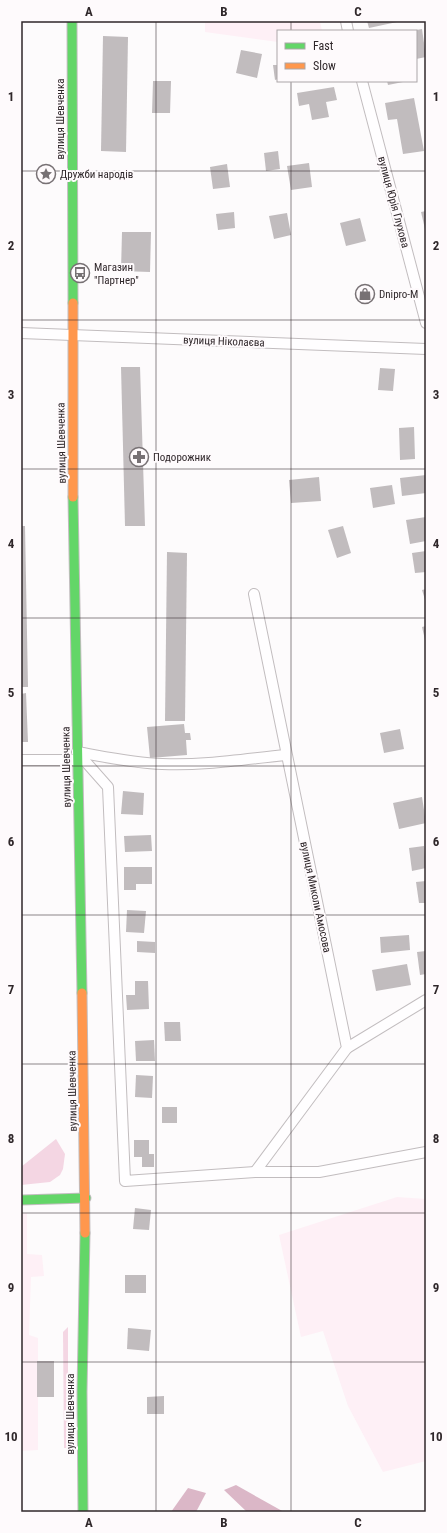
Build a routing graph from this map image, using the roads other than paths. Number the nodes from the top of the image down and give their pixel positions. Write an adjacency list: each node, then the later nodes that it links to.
1 (72, 21): 5 (main road, вулиця Шевченка)
2 (362, 82): 3 (street, вулиця Юрія Глухова)
3 (426, 323)
4 (21, 333): 5 (street, вулиця Ніколаєва)
5 (72, 334): 6 (street, вулиця Ніколаєва); 9 (main road, вулиця Шевченка)
6 (426, 349)
7 (254, 594): 8 (street, вулиця Миколи Амосова)
8 (286, 755): 9 (street); 12 (street, вулиця Миколи Амосова)
9 (77, 756): 10 (street); 14 (street); 15 (main road, вулиця Шевченка)
10 (21, 760)
11 (426, 1000): 12 (street)
12 (347, 1048): 14 (street)
13 (426, 1152): 14 (street)
14 (255, 1172)
15 (86, 1198): 16 (main road); 17 (main road, вулиця Шевченка)
16 (21, 1200)
17 (83, 1512)

